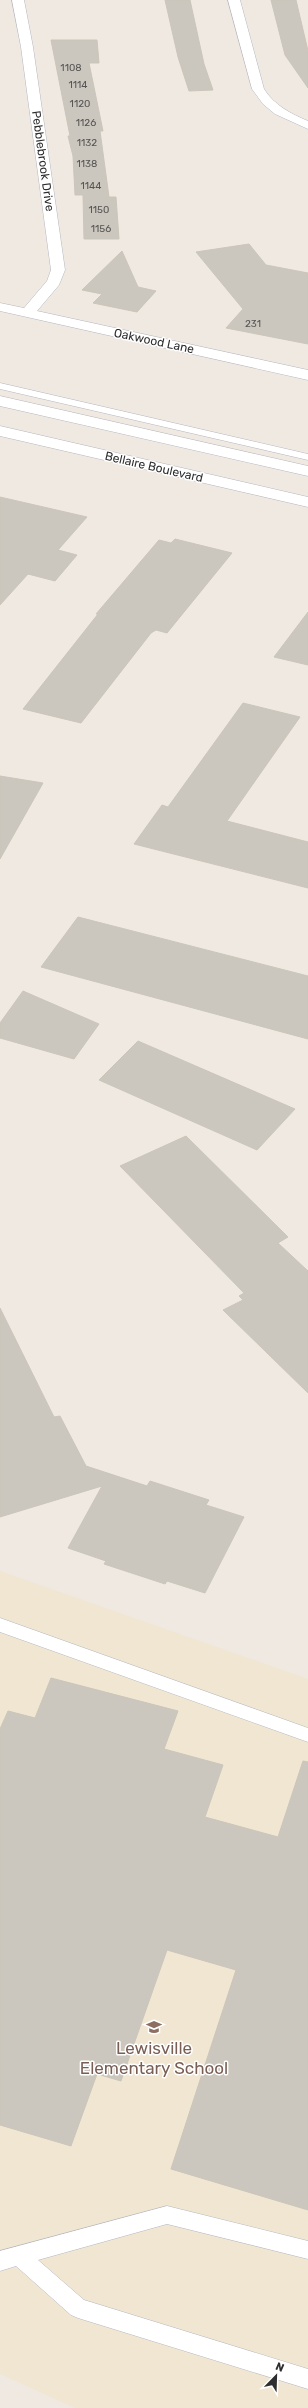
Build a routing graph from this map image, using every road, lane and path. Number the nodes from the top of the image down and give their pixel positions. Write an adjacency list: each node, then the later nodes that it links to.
1 (18, 0): 5 (street, Pebblebrook Drive)
2 (234, 0): 3 (street)
3 (308, 125)
4 (0, 307): 5 (street, Oakwood Lane)
5 (27, 313): 6 (street, Oakwood Lane)
6 (308, 375)
7 (0, 386): 10 (lane)
8 (0, 402): 11 (street)
9 (0, 432): 12 (street, Bellaire Boulevard)
10 (308, 457)
11 (308, 471)
12 (308, 502)
13 (0, 1625): 14 (lane)
14 (308, 1736)
15 (308, 2250): 16 (lane)
16 (19, 2256): 17 (lane); 18 (lane)
17 (0, 2261)
18 (308, 2379)

